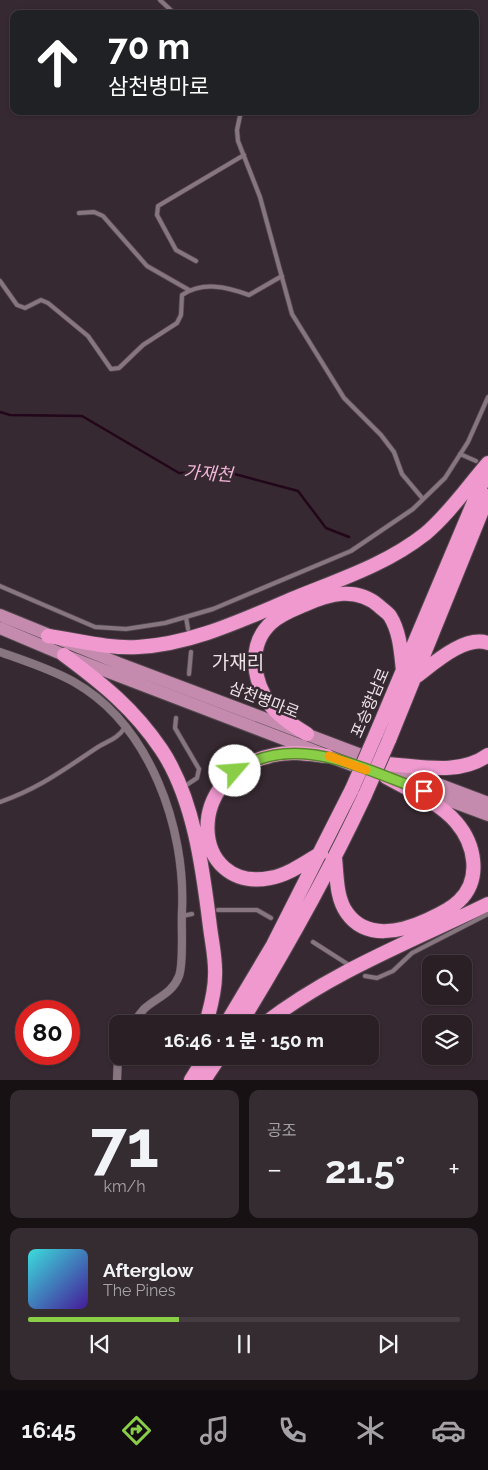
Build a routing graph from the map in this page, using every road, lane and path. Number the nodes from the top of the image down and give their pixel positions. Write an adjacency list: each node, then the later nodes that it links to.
1 (160, 0): 2 (lane)
2 (171, 10)
3 (240, 115): 4 (lane)
4 (244, 155): 6 (lane); 7 (lane)
5 (79, 213): 9 (lane)
6 (196, 261)
7 (282, 276): 9 (lane); 14 (lane)
8 (0, 282): 9 (lane)
9 (189, 290)
10 (488, 397): 11 (lane)
11 (460, 454): 12 (lane); 14 (lane)
12 (484, 464): 20 (highway); 25 (highway, 포승향남로)
13 (488, 496): 25 (highway, 포승향남로)
14 (423, 499): 17 (lane)
15 (0, 586): 17 (lane)
16 (0, 615): 20 (main road, 삼천병마로)
17 (186, 617): 19 (lane)
18 (0, 628): 24 (main road, 삼천병마로)
19 (188, 629)
20 (48, 636): 29 (main road, 삼천병마로)
21 (488, 643): 25 (highway)
22 (0, 652): 28 (street)
23 (191, 652): 26 (lane)
24 (64, 656): 31 (main road, 삼천병마로); 50 (highway)
25 (410, 673): 29 (highway); 30 (highway, 포승향남로)
26 (189, 674)
27 (176, 718): 34 (lane)
28 (126, 727): 35 (lane); 44 (street)
29 (307, 734): 33 (main road, 삼천병마로)
30 (382, 737): 38 (highway, 포승향남로, bridge); 39 (highway, 포승향남로, bridge)
31 (326, 756): 33 (main road, 삼천병마로); 38 (highway)
32 (488, 756): 33 (highway)
33 (386, 771): 36 (main road, 삼천병마로); 37 (main road, 삼천병마로); 39 (highway)
34 (188, 784)
35 (0, 802)
36 (488, 803)
37 (488, 816)
38 (321, 853): 51 (highway, 포승향남로)
39 (335, 858): 52 (highway, 포승향남로)
40 (488, 904): 53 (highway)
41 (218, 910): 45 (lane)
42 (192, 914): 44 (lane)
43 (488, 914): 48 (lane)
44 (182, 916): 49 (street)
45 (271, 918)
46 (313, 942): 47 (lane)
47 (349, 966)
48 (365, 976)
49 (139, 1015)
50 (208, 1015)
51 (231, 1015)
52 (245, 1015)
53 (276, 1015)
54 (118, 1065): 60 (street)
55 (192, 1065): 61 (highway)
56 (200, 1065): 62 (highway)
57 (214, 1065): 59 (highway)
58 (217, 1065): 59 (highway)
59 (207, 1076)
60 (118, 1080)
61 (186, 1080)
62 (190, 1080)

